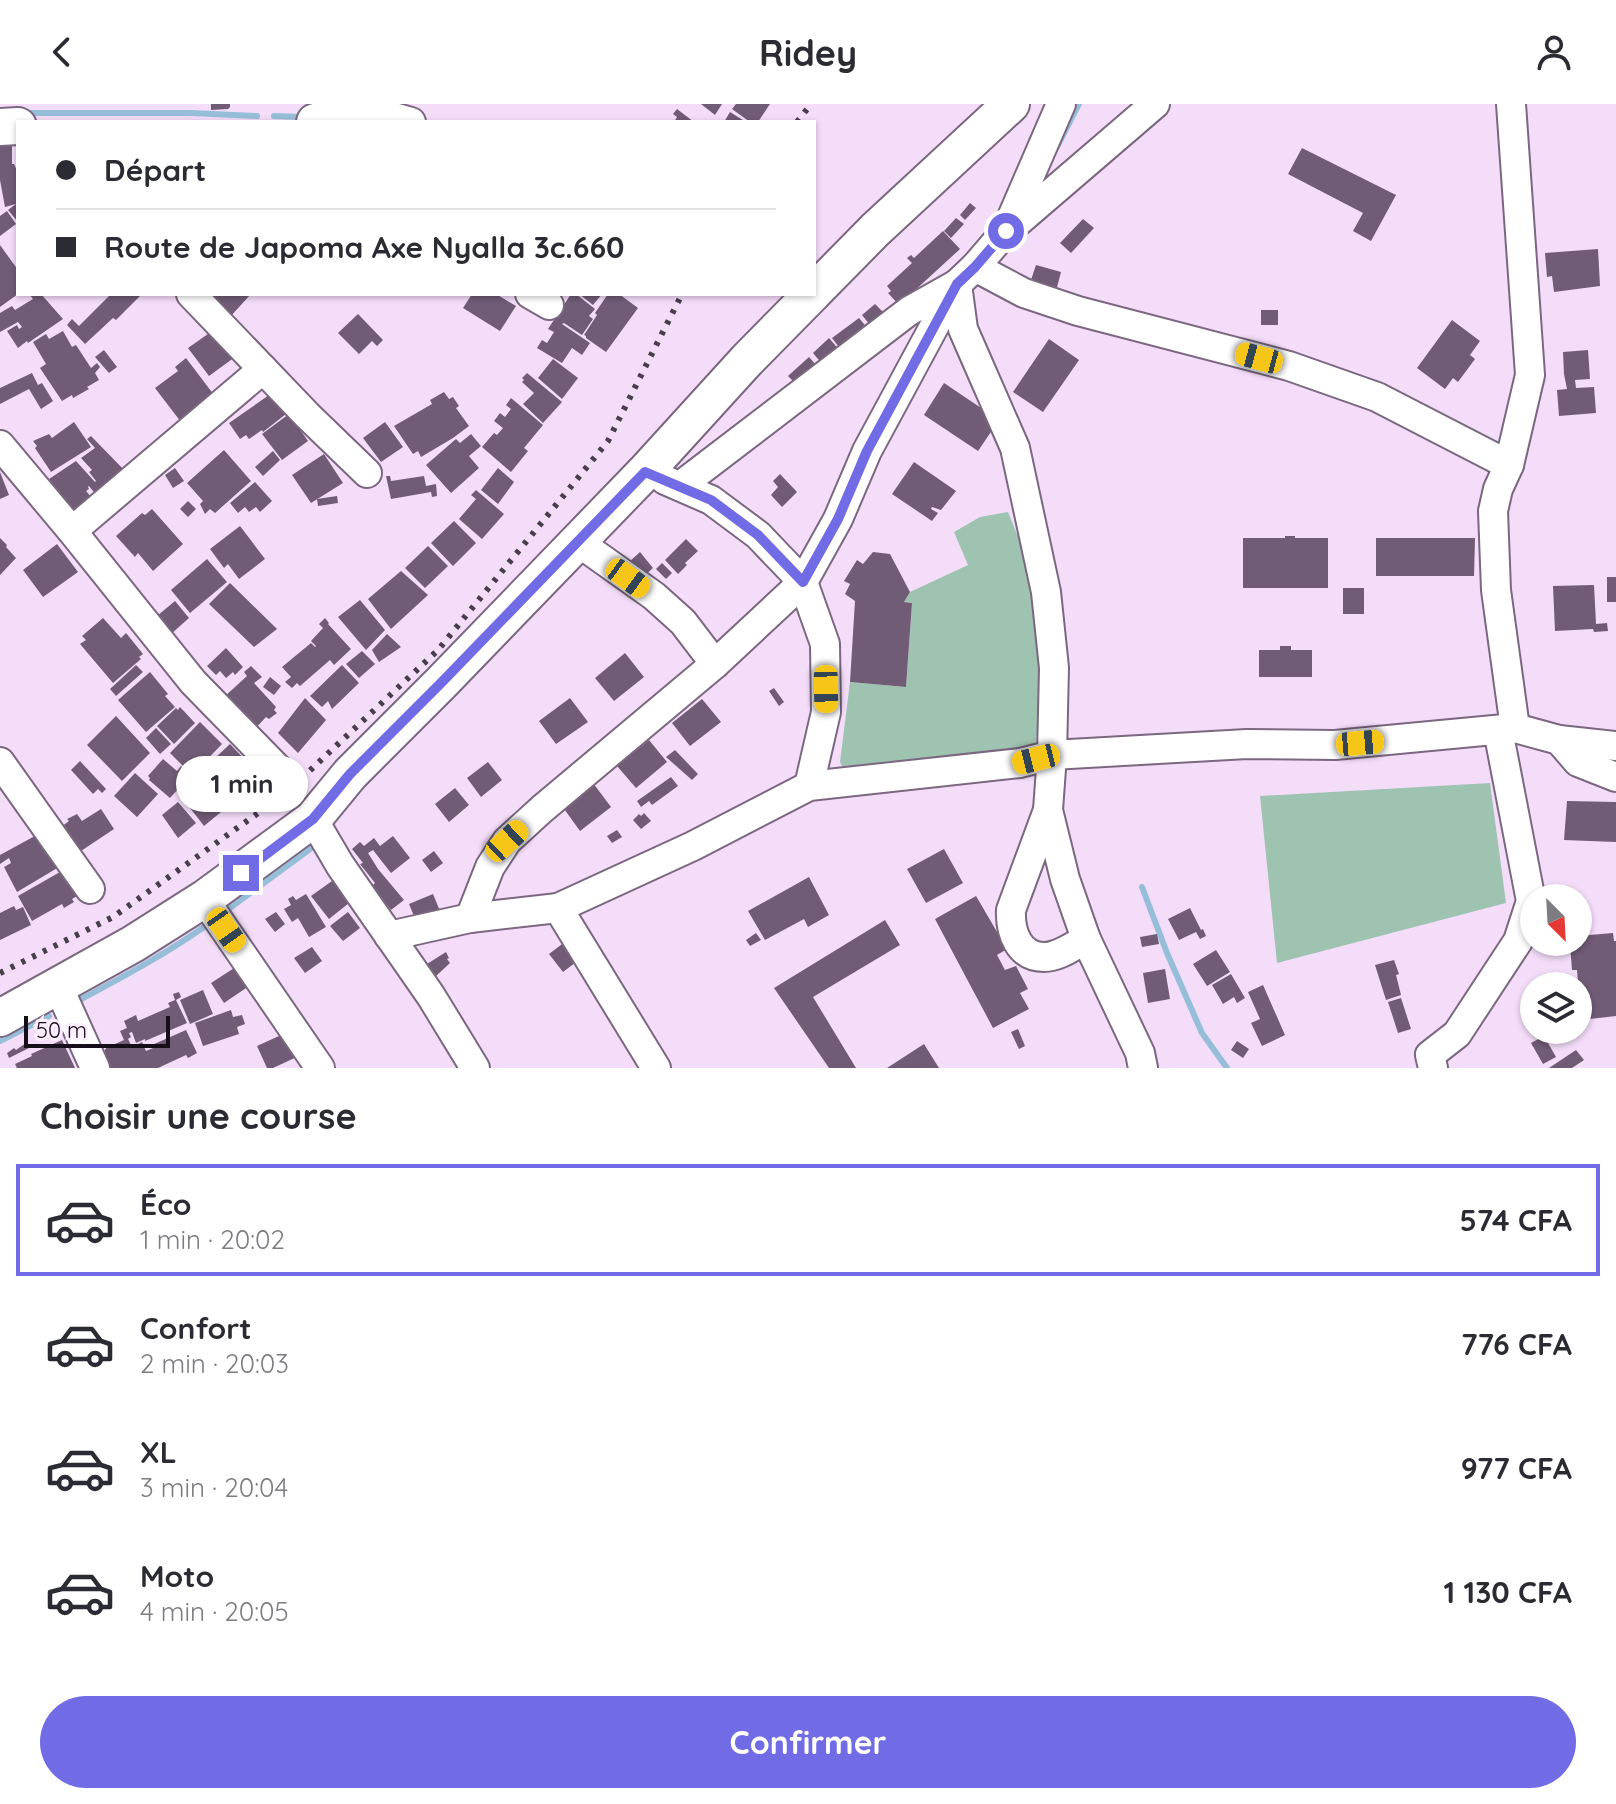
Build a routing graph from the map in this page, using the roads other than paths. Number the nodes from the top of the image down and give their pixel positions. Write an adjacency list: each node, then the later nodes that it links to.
1 (352, 104): 6 (main road); 7 (street)
2 (1011, 104): 10 (main road)
3 (1061, 104): 8 (street)
4 (1155, 104): 8 (street)
5 (1511, 104): 15 (street)
6 (322, 120)
7 (404, 120)
8 (1006, 231): 9 (street)
9 (966, 275): 15 (street); 18 (street); 21 (street); 26 (street)
10 (816, 290)
11 (193, 296): 13 (street)
12 (810, 296): 16 (main road)
13 (263, 369): 17 (street); 19 (street)
14 (0, 445): 19 (street)
15 (1509, 465): 23 (street)
16 (645, 472): 18 (street); 20 (main road)
17 (367, 473)
18 (680, 486): 21 (street)
19 (72, 531): 28 (street)
20 (578, 542): 22 (street); 32 (main road)
21 (803, 582): 22 (street); 30 (street)
22 (715, 664): 36 (street)
23 (1506, 729): 24 (street); 26 (street); 46 (street)
24 (1559, 740): 25 (street); 29 (street)
25 (1616, 746)
26 (1052, 755): 30 (street); 31 (street)
27 (0, 762): 33 (street)
28 (278, 769)
29 (1616, 777)
30 (809, 786): 35 (street)
31 (1048, 810): 38 (street); 38 (street)
32 (313, 819): 34 (main road); 37 (street)
33 (90, 889)
34 (204, 899): 39 (main road); 42 (street)
35 (558, 908): 36 (street); 44 (street)
36 (470, 918): 37 (street)
37 (389, 936): 43 (street)
38 (1086, 939): 45 (street)
39 (58, 986): 40 (main road); 41 (street)
40 (0, 1018)
41 (95, 1068)
42 (320, 1068)
43 (475, 1068)
44 (656, 1068)
45 (1143, 1068)
46 (1433, 1068)

